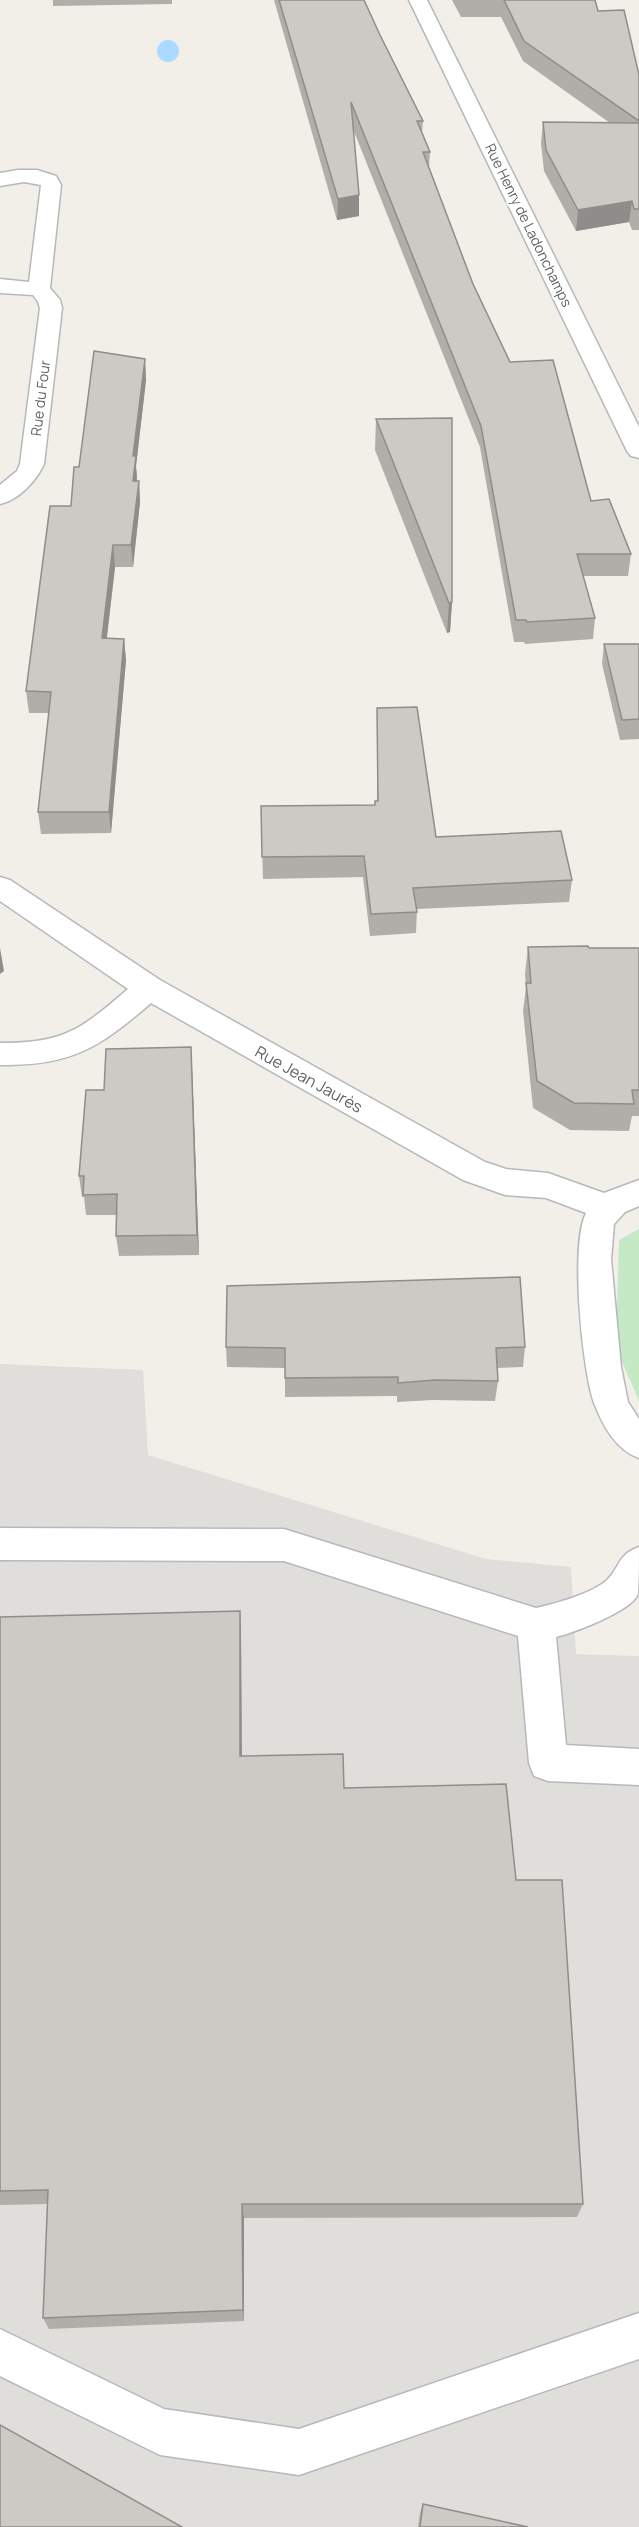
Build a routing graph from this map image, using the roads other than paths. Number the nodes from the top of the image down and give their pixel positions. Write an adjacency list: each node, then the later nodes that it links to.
1 (418, 0): 5 (street, Rue Henry de Ladonchamps)
2 (0, 180): 4 (street, Rue du Four)
3 (0, 286): 4 (street)
4 (39, 289): 6 (street, Rue du Four)
5 (639, 452)
6 (0, 497)
7 (0, 887): 8 (street, Rue Jean Jaurès)
8 (149, 988): 9 (street); 11 (street, Rue Jean Jaurès)
9 (0, 1054)
10 (639, 1193): 11 (street)
11 (608, 1208): 12 (street)
12 (639, 1443)
13 (0, 1544): 15 (street)
14 (639, 1563): 15 (street)
15 (536, 1625): 16 (street)
16 (639, 1767)
17 (639, 2336): 18 (street)
18 (0, 2352)

